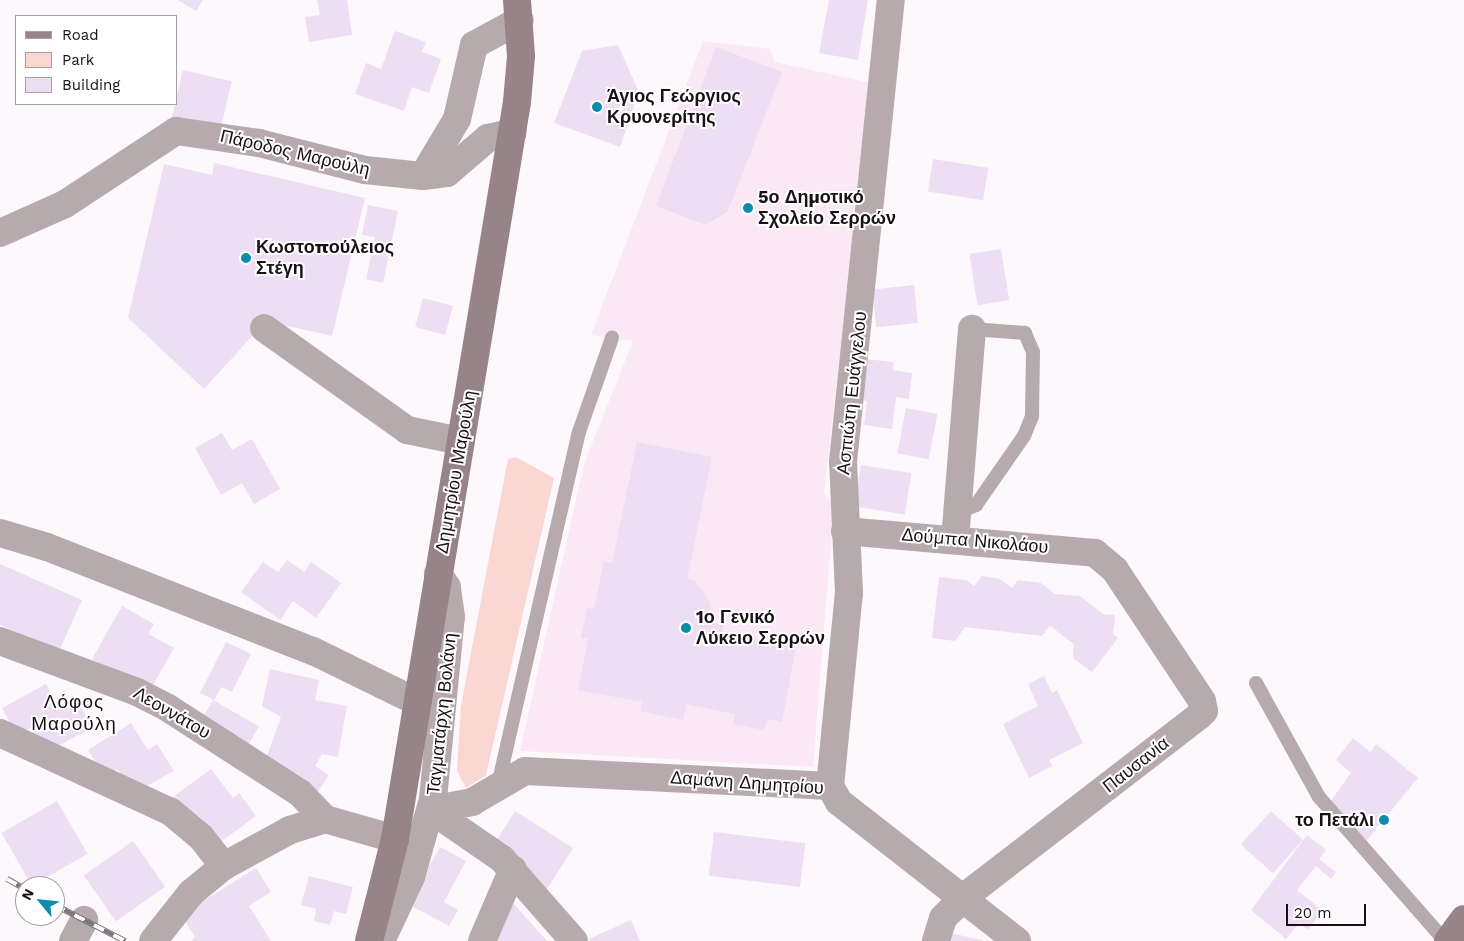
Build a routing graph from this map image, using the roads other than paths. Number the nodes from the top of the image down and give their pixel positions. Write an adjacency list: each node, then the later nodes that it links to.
1 (891, 0): 11 (street, Ασπιώτη Ευάγγελου)
2 (519, 10): 3 (main road, Δημητρίου Μαρούλη); 4 (street)
3 (512, 133): 4 (street, Πάροδος Μαρούλη); 9 (main road, Δημητρίου Μαρούλη)
4 (423, 176): 5 (street, Πάροδος Μαρούλη)
5 (0, 232)
6 (264, 328): 9 (street)
7 (972, 329): 10 (street); 10 (lane)
8 (612, 338): 21 (lane)
9 (461, 441): 15 (main road, Δημητρίου Μαρούλη)
10 (957, 513): 13 (street)
11 (845, 531): 13 (street, Δούμπα Νικολάου); 20 (street, Ασπιώτη Ευάγγελου)
12 (0, 533): 18 (street)
13 (955, 540): 14 (street, Δούμπα Νικολάου)
14 (1104, 558): 27 (street, Παυσανία)
15 (438, 574): 18 (main road, Δημητρίου Μαρούλη); 22 (street, Ταγματάρχη Βολάνη)
16 (0, 641): 23 (street, Λεοννάτου)
17 (1256, 683): 36 (lane)
18 (417, 702): 24 (main road, Δημητρίου Μαρούλη)
19 (0, 733): 25 (street)
20 (830, 786): 21 (street, Δαμάνη Δημητρίου); 27 (street, Δαμάνη Δημητρίου)
21 (497, 788): 22 (street, Δαμάνη Δημητρίου)
22 (431, 810): 26 (street, Ταγματάρχη Βολάνη); 31 (street)
23 (325, 819): 24 (street); 25 (street)
24 (395, 838): 30 (main road, Δημητρίου Μαρούλη)
25 (224, 866): 29 (street)
26 (513, 869): 32 (street); 33 (street, Ταγματάρχη Βολάνη)
27 (963, 898): 34 (street, Παυσανία); 35 (street, Δαμάνη Δημητρίου)
28 (1464, 919): 36 (main road)
29 (152, 941)
30 (369, 941)
31 (381, 941)
32 (482, 941)
33 (574, 941)
34 (936, 941)
35 (1017, 941)
36 (1447, 941)

